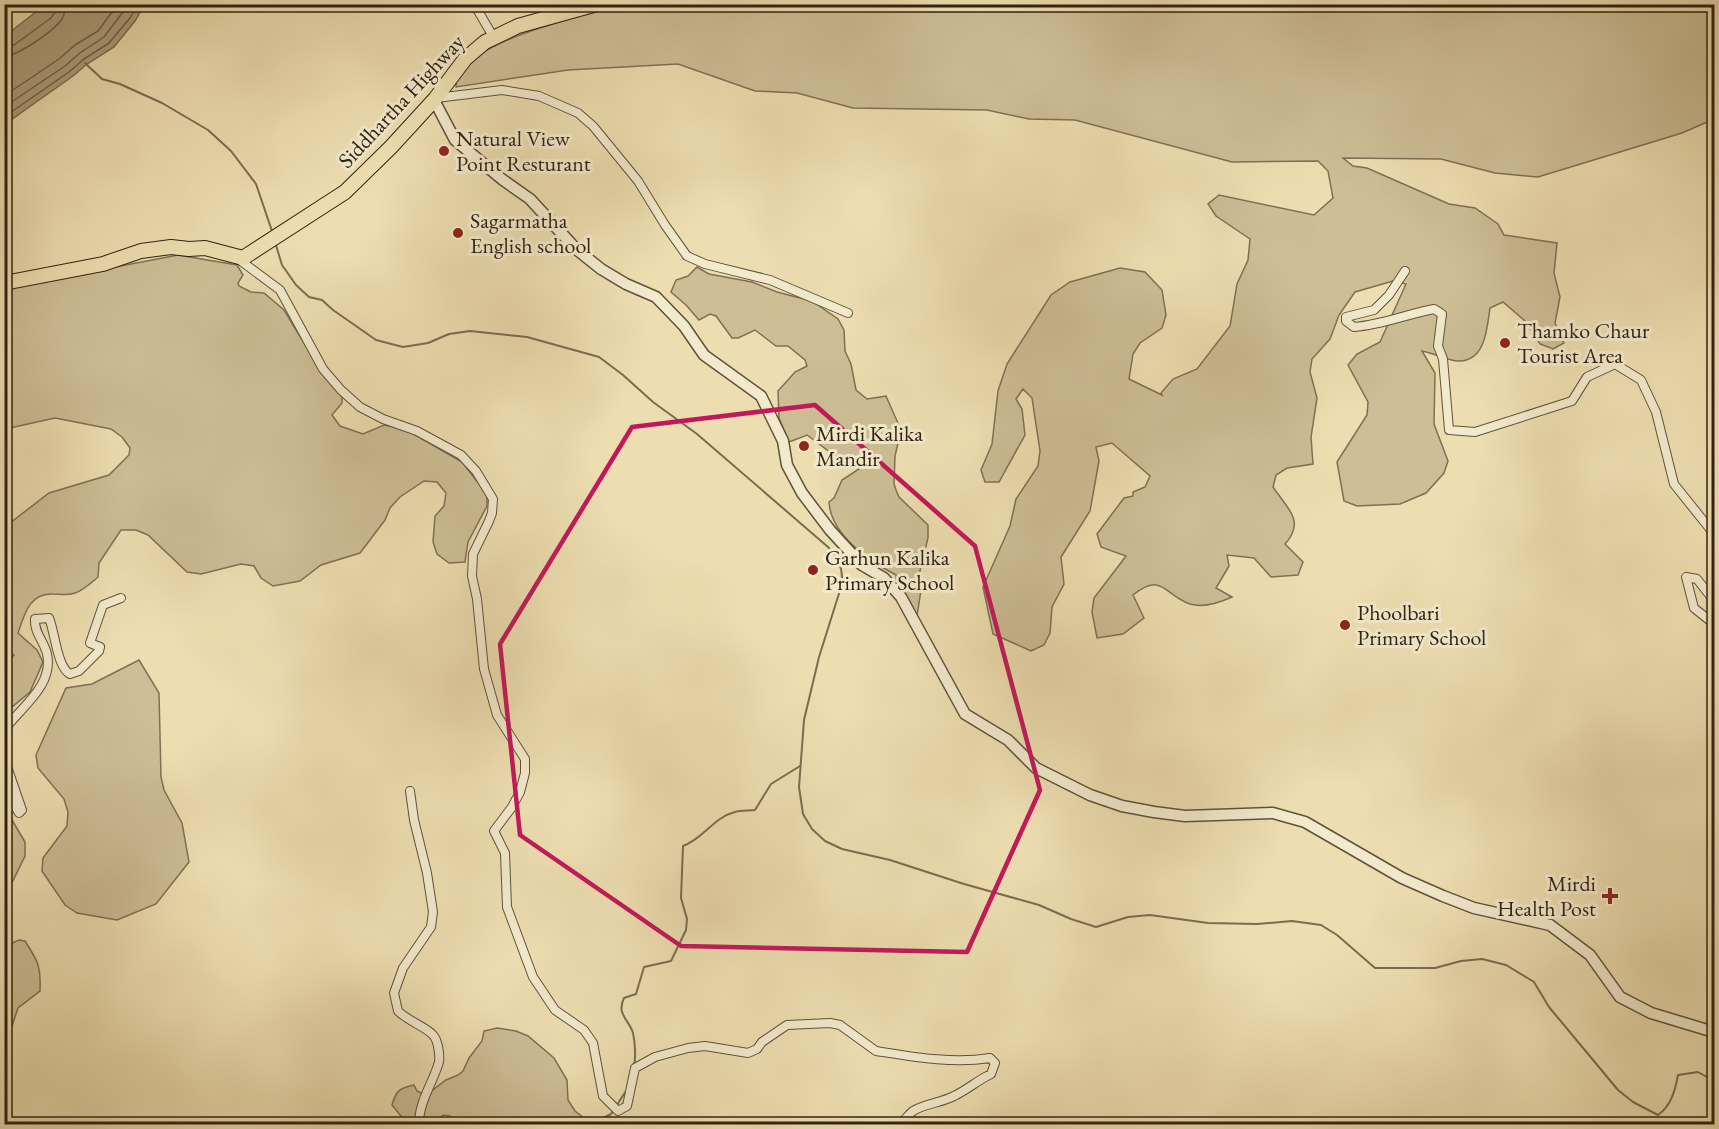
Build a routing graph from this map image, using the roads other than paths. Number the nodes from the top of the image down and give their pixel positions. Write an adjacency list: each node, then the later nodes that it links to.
1 (474, 4): 3 (street)
2 (597, 4): 3 (highway, Siddhartha Highway)
3 (494, 38): 4 (highway, Siddhartha Highway)
4 (435, 99): 5 (highway, Siddhartha Highway); 8 (street); 17 (street)
5 (239, 257): 7 (highway); 19 (street)
6 (1405, 271): 9 (street)
7 (4, 283)
8 (848, 313)
9 (1714, 534)
10 (1714, 596): 12 (street)
11 (121, 598): 13 (street)
12 (1714, 624)
13 (4, 730)
14 (4, 758): 15 (street)
15 (4, 788)
16 (410, 790): 18 (street)
17 (1714, 1032)
18 (419, 1125)
19 (900, 1125)

